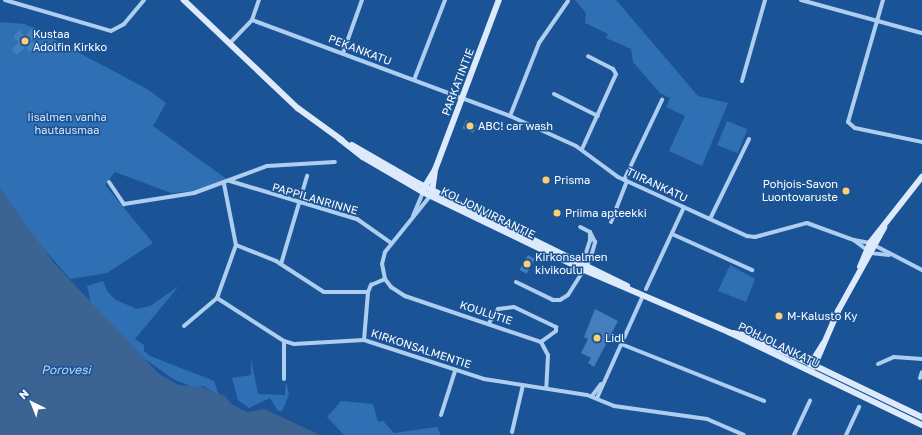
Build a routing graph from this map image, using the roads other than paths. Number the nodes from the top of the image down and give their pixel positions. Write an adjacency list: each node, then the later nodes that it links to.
1 (5, 0): 2 (street)
2 (144, 0)
3 (184, 0): 15 (main road, KOLJONVIRRANTIE)
4 (259, 0): 12 (street)
5 (362, 0): 16 (street)
6 (445, 0): 18 (street)
7 (499, 0): 21 (main road, PARKATINTIE)
8 (765, 0): 19 (street)
9 (801, 0): 13 (street)
10 (883, 0): 13 (street)
11 (568, 1): 23 (street)
12 (252, 20): 15 (street); 16 (street, PEKANKATU)
13 (876, 20): 14 (street); 26 (street)
14 (922, 33)
15 (230, 43): 36 (main road, KOLJONVIRRANTIE)
16 (343, 53): 18 (street, PEKANKATU)
17 (588, 56): 24 (street)
18 (414, 80): 21 (street, PEKANKATU)
19 (742, 82)
20 (554, 94): 24 (street)
21 (462, 98): 23 (street, TIIRANKATU); 29 (main road, PARKATINTIE)
22 (662, 100): 32 (street)
23 (510, 116): 27 (street, TIIRANKATU)
24 (598, 116): 27 (street)
25 (749, 139): 40 (street)
26 (922, 142)
27 (582, 149): 32 (street, TIIRANKATU)
28 (335, 162): 33 (street)
29 (435, 170): 36 (main road, PARKATINTIE); 37 (main road, PARKATINTIE)
30 (307, 176): 38 (street)
31 (922, 178): 48 (main road)
32 (625, 180): 39 (street, TIIRANKATU); 42 (street)
33 (230, 181): 35 (street); 38 (street, PAPPILANRINNE)
34 (109, 182): 35 (street)
35 (224, 184): 49 (street)
36 (424, 189): 37 (main road, KOLJONVIRRANTIE); 41 (street)
37 (431, 193): 41 (street); 53 (main road, KOLJONVIRRANTIE); 54 (main road, KOLJONVIRRANTIE)
38 (299, 203): 47 (street, PAPPILANRINNE); 52 (street)
39 (684, 208): 40 (street, TIIRANKATU); 45 (street)
40 (710, 220): 46 (street, TIIRANKATU)
41 (411, 221): 47 (street)
42 (610, 222)
43 (580, 227): 44 (street)
44 (590, 232): 53 (street); 53 (street)
45 (672, 234): 55 (street); 59 (street)
46 (854, 240): 48 (street, TIIRANKATU); 50 (street, TIIRANKATU)
47 (390, 243): 57 (street)
48 (873, 244): 50 (main road); 51 (street)
49 (236, 245): 52 (street); 62 (street)
50 (868, 251): 51 (street); 71 (main road)
51 (889, 255): 56 (street)
52 (281, 264): 61 (street)
53 (584, 264): 54 (street); 60 (main road, KOLJONVIRRANTIE)
54 (582, 269): 58 (street); 60 (main road, KOLJONVIRRANTIE)
55 (752, 270)
56 (922, 270)
57 (385, 278): 61 (street); 64 (street, KOULUTIE)
58 (516, 282)
59 (646, 289)
60 (636, 291): 66 (main road, KOLJONVIRRANTIE)
61 (368, 292): 67 (street)
62 (216, 298): 65 (street); 68 (street, KIRKONSALMENTIE)
63 (642, 298): 70 (street)
64 (489, 323): 69 (street, KOULUTIE); 69 (street)
65 (184, 326)
66 (729, 332): 73 (main road, POHJOLANKATU); 77 (main road, POHJOLANKATU)
67 (364, 340): 68 (street, KIRKONSALMENTIE); 76 (street, KIRKONSALMENTIE)
68 (284, 341): 80 (street)
69 (541, 342): 83 (street)
70 (621, 344): 81 (street); 86 (street)
71 (823, 344): 73 (main road); 75 (main road)
72 (922, 359): 74 (street)
73 (810, 363): 75 (main road, POHJOLANKATU); 77 (main road)
74 (878, 364)
75 (816, 366): 77 (main road); 90 (main road, POHJOLANKATU)
76 (456, 371): 82 (street, KIRKONSALMENTIE); 89 (street)
77 (809, 371): 91 (main road, POHJOLANKATU)
78 (922, 372): 79 (street)
79 (920, 378)
80 (284, 379)
81 (603, 383): 84 (street); 85 (street)
82 (523, 385): 83 (street, KIRKONSALMENTIE); 92 (street)
83 (546, 388): 84 (street, KIRKONSALMENTIE)
84 (592, 396): 85 (street, KIRKONSALMENTIE)
85 (597, 398): 93 (street, KIRKONSALMENTIE)
86 (764, 400)
87 (810, 401): 94 (street)
88 (859, 407): 95 (street)
89 (441, 415)
90 (922, 417)
91 (922, 425)
92 (512, 432)
93 (744, 435)
94 (794, 435)
95 (846, 435)

